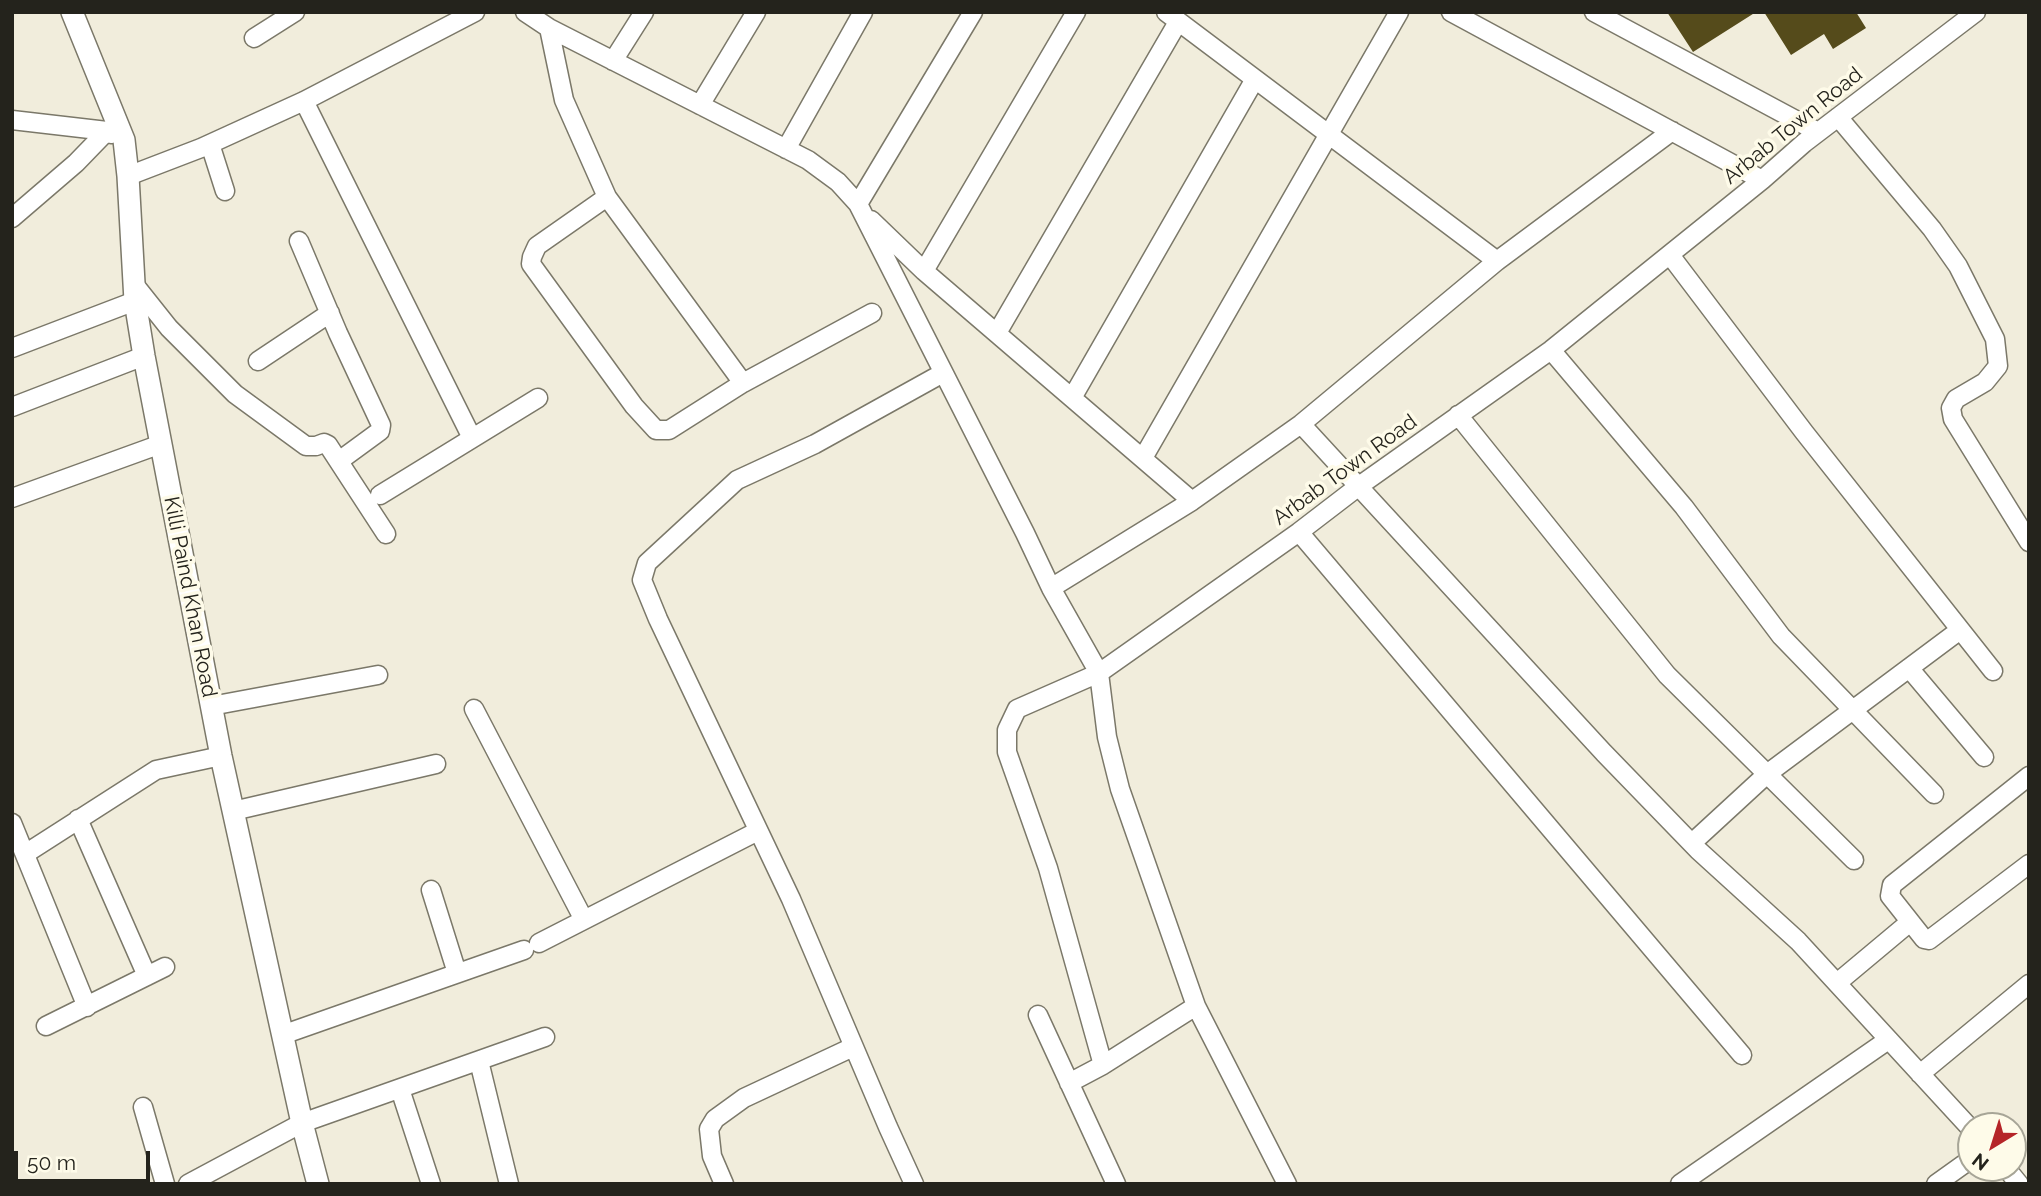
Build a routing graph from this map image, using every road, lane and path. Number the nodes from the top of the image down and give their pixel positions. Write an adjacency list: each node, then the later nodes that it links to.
1 (72, 12): 25 (street, Killi Paind Khan Road)
2 (295, 12): 15 (street)
3 (475, 12): 18 (street)
4 (643, 12): 16 (street)
5 (756, 12): 19 (street)
6 (863, 12): 27 (street)
7 (973, 12): 32 (street)
8 (1076, 12): 37 (street)
9 (1399, 12): 24 (street)
10 (1451, 12): 22 (street)
11 (1594, 12): 23 (street)
12 (1976, 12): 20 (street, Arbab Town Road)
13 (1172, 17): 17 (street); 41 (street)
14 (537, 18): 16 (street); 31 (street)
15 (254, 38)
16 (613, 61): 19 (street)
17 (1255, 79): 24 (street); 49 (street)
18 (304, 101): 26 (street); 53 (street)
19 (700, 105): 27 (street)
20 (1838, 117): 23 (street, Arbab Town Road); 63 (street)
21 (12, 120): 25 (street)
22 (1672, 131): 29 (street); 36 (street)
23 (1818, 132): 29 (street, Arbab Town Road)
24 (1327, 134): 36 (street); 55 (street)
25 (115, 136): 28 (street, Killi Paind Khan Road); 33 (street)
26 (210, 144): 28 (street); 30 (street)
27 (786, 149): 32 (street)
28 (128, 176): 38 (street, Killi Paind Khan Road)
29 (1762, 180): 35 (street, Arbab Town Road)
30 (225, 191)
31 (607, 197): 47 (street); 47 (street)
32 (860, 208): 37 (street); 46 (street)
33 (12, 218)
34 (299, 241): 39 (street)
35 (1670, 255): 43 (street, Arbab Town Road); 65 (street)
36 (1497, 261): 52 (street)
37 (924, 271): 41 (street)
38 (134, 293): 42 (street); 44 (street, Killi Paind Khan Road); 56 (street)
39 (330, 313): 45 (street); 56 (street)
40 (872, 313): 47 (street)
41 (997, 333): 49 (street)
42 (12, 348)
43 (1551, 350): 51 (street, Arbab Town Road); 72 (street)
44 (144, 356): 50 (street); 54 (street, Killi Paind Khan Road)
45 (258, 361)
46 (943, 373): 64 (street); 82 (street)
47 (743, 383)
48 (537, 398): 53 (street)
49 (1072, 398): 55 (street)
50 (12, 407)
51 (1458, 415): 57 (street, Arbab Town Road); 76 (street)
52 (1301, 424): 57 (street); 60 (street)
53 (472, 438): 58 (street)
54 (161, 444): 59 (street); 70 (street, Killi Paind Khan Road)
55 (1143, 458): 60 (street)
56 (338, 461): 62 (street)
57 (1360, 486): 61 (street, Arbab Town Road); 83 (street)
58 (380, 495)
59 (12, 498)
60 (1192, 501): 64 (street)
61 (1299, 533): 68 (street, Arbab Town Road); 103 (street)
62 (386, 534)
63 (2029, 542)
64 (1051, 588): 68 (street)
65 (1960, 630): 66 (street); 67 (street)
66 (1909, 668): 72 (street); 74 (street)
67 (1993, 671)
68 (1099, 673): 96 (street); 105 (street, Arbab Town Road)
69 (379, 675): 70 (street)
70 (211, 706): 73 (street, Killi Paind Khan Road)
71 (474, 709): 88 (street)
72 (1852, 710): 76 (street); 78 (street)
73 (221, 756): 79 (street, Killi Paind Khan Road); 80 (street)
74 (1984, 757)
75 (436, 764): 79 (street)
76 (1767, 774): 83 (street); 85 (street)
77 (2029, 776): 89 (street)
78 (1934, 794)
79 (233, 811): 99 (street, Killi Paind Khan Road)
80 (78, 819): 84 (street); 92 (street)
81 (12, 822): 84 (street)
82 (758, 831): 88 (street); 102 (street)
83 (1692, 843): 93 (street)
84 (25, 854): 95 (street)
85 (1854, 860)
86 (2029, 864): 89 (street)
87 (431, 890): 91 (street)
88 (584, 920): 91 (street)
89 (1910, 922): 93 (street)
90 (165, 967): 92 (street)
91 (457, 973): 99 (street)
92 (147, 976): 95 (street)
93 (1837, 983): 101 (street)
94 (2029, 984): 106 (street)
95 (87, 1006): 98 (street)
96 (1196, 1006): 105 (street); 121 (street)
97 (1038, 1015): 107 (street)
98 (46, 1026)
99 (282, 1035): 111 (street, Killi Paind Khan Road)
100 (545, 1037): 104 (street)
101 (1888, 1040): 106 (street); 122 (street)
102 (853, 1047): 118 (street); 119 (street)
103 (1742, 1055)
104 (479, 1060): 108 (street); 117 (street)
105 (1103, 1065): 107 (street)
106 (1920, 1074): 110 (street)
107 (1069, 1083): 120 (street)
108 (400, 1088): 111 (street); 116 (street)
109 (143, 1107): 113 (street)
110 (1957, 1114)
111 (302, 1123): 114 (street); 115 (street, Killi Paind Khan Road)
112 (1957, 1169): 123 (street)
113 (165, 1184)
114 (188, 1184)
115 (318, 1184)
116 (431, 1184)
117 (509, 1184)
118 (724, 1184)
119 (914, 1184)
120 (1116, 1184)
121 (1287, 1184)
122 (1680, 1184)
123 (1936, 1184)

